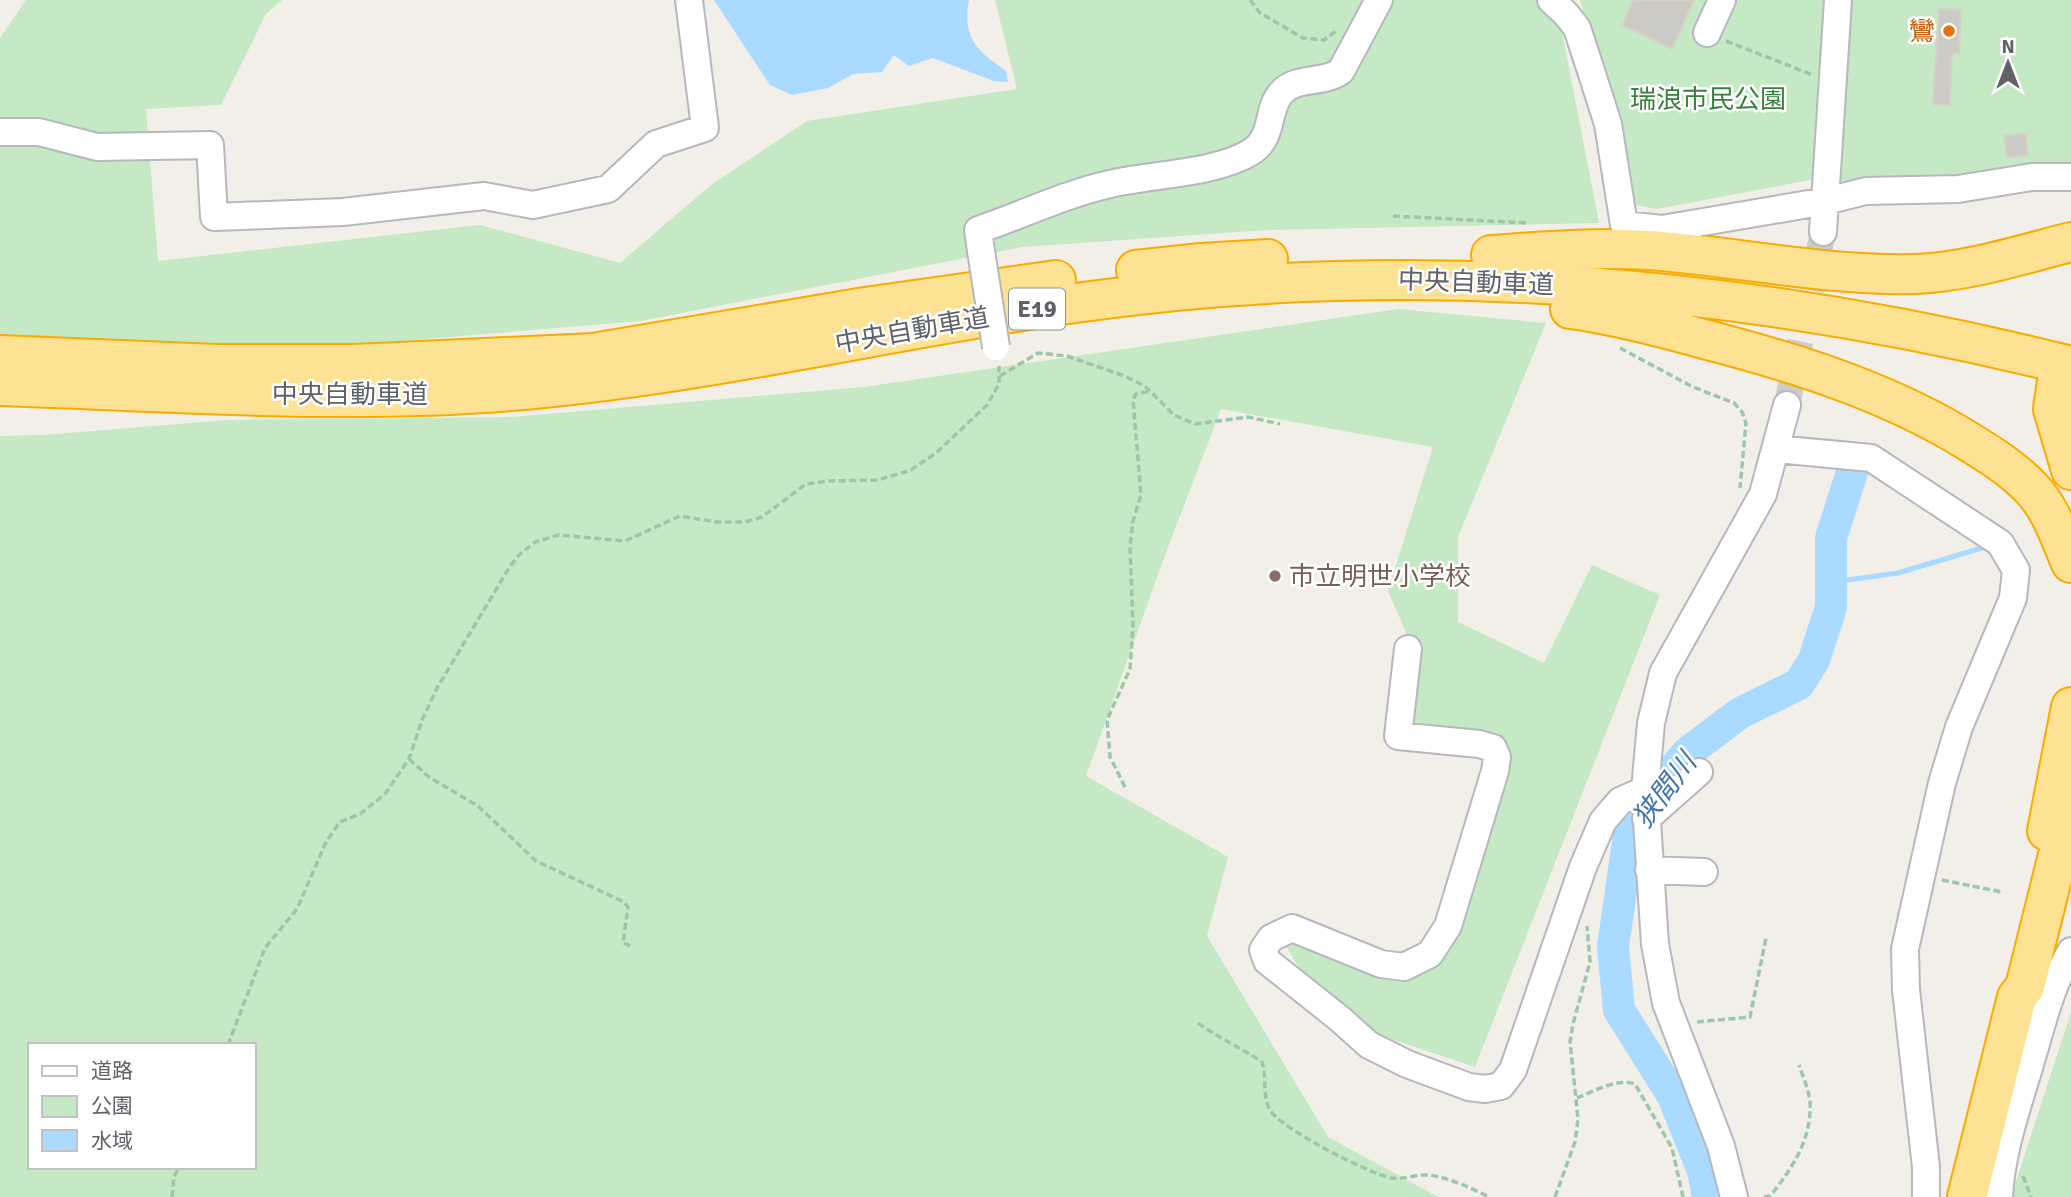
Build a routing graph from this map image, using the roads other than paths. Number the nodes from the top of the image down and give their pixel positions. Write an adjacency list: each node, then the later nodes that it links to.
1 (689, 0): 7 (street)
2 (1379, 0): 15 (street, bridge)
3 (1551, 0): 9 (street)
4 (1722, 0): 6 (street)
5 (1838, 0): 9 (street)
6 (1707, 33)
7 (0, 132)
8 (2071, 177): 9 (street)
9 (1826, 201): 10 (street)
10 (1823, 232)
11 (2071, 242): 12 (highway)
12 (1491, 255): 14 (highway, 中央自動車道 / E19); 16 (highway, 中央自動車道 / E19)
13 (1175, 292): 17 (highway, 中央自動車道 / E19); 18 (highway, 中央自動車道 / E19); 22 (highway)
14 (2071, 340)
15 (996, 347)
16 (0, 355)
17 (2064, 374): 21 (highway)
18 (0, 386)
19 (1787, 405): 20 (street)
20 (1776, 449): 26 (street); 34 (street)
21 (2071, 470)
22 (2071, 563)
23 (1408, 649): 26 (street)
24 (2071, 707): 32 (highway)
25 (1699, 772): 28 (street)
26 (1645, 790): 28 (street)
27 (2071, 803): 32 (highway)
28 (1646, 819): 29 (street)
29 (1648, 864): 30 (street); 33 (street)
30 (1704, 872)
31 (2071, 951): 36 (street)
32 (2017, 997): 35 (highway)
33 (1734, 1197)
34 (1926, 1197)
35 (1967, 1197)
36 (1999, 1197)

